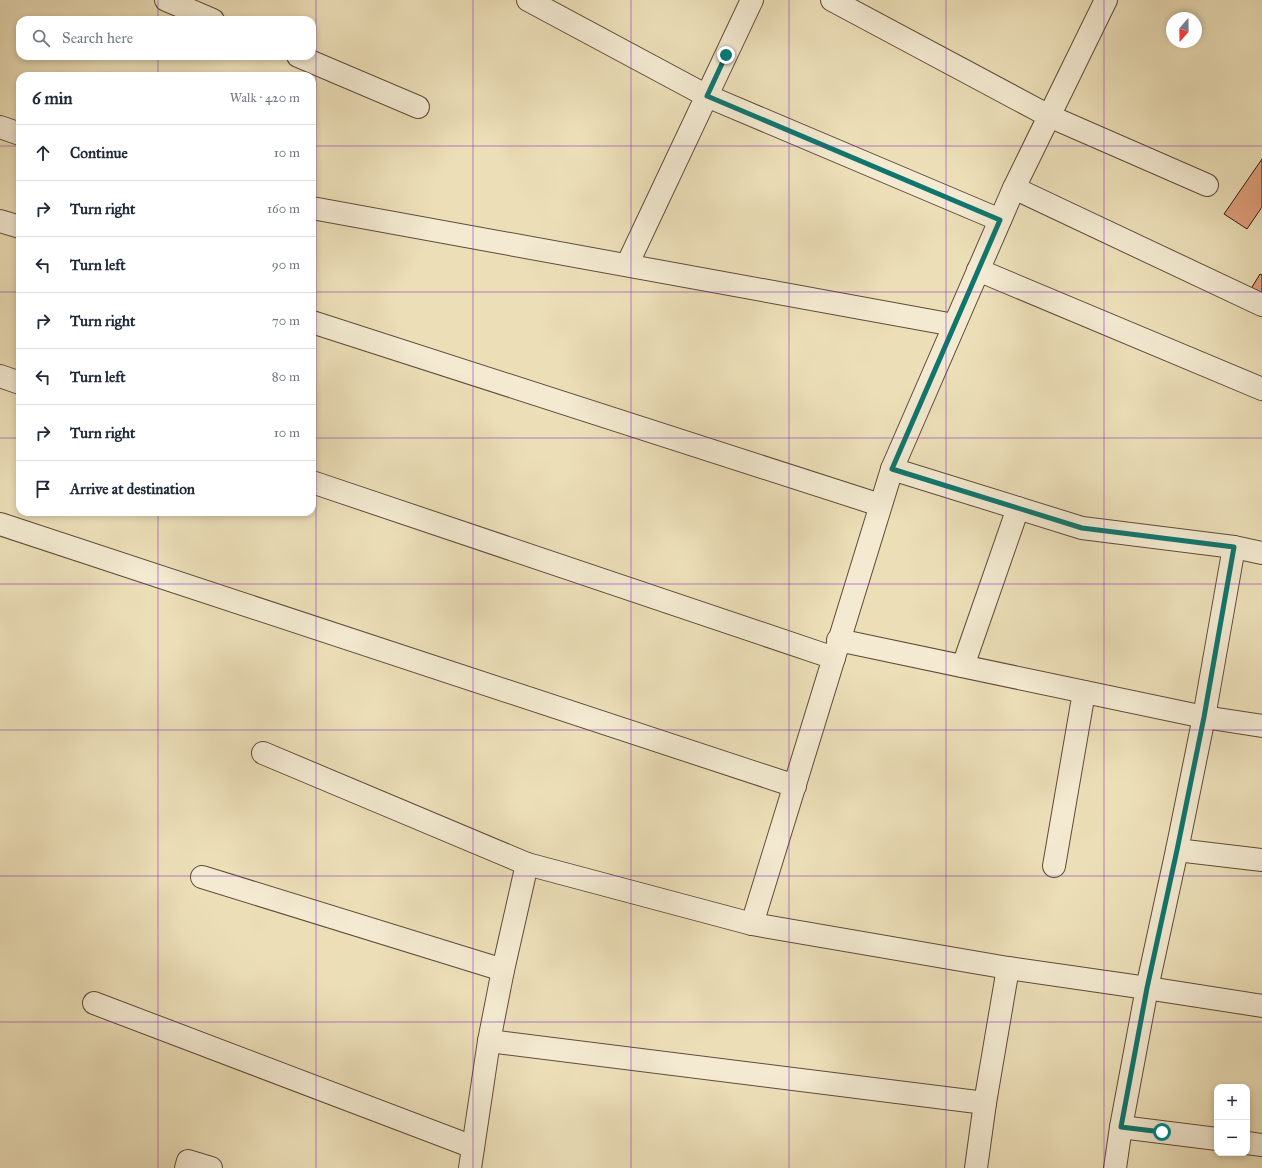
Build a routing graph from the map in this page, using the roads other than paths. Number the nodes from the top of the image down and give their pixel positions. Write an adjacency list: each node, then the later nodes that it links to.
1 (166, 0): 6 (street)
2 (528, 0): 8 (street)
3 (752, 0): 8 (street)
4 (832, 0): 10 (street)
5 (1106, 0): 10 (street)
6 (204, 16)
7 (307, 60): 9 (street)
8 (707, 96): 16 (street); 19 (street)
9 (418, 107)
10 (1049, 116): 13 (street); 14 (street)
11 (0, 127): 12 (street)
12 (16, 133)
13 (1207, 185)
14 (1014, 188): 16 (street); 21 (street)
15 (316, 209): 19 (street)
16 (1000, 220): 20 (street)
17 (0, 221): 18 (street)
18 (16, 226)
19 (627, 265): 23 (street)
20 (978, 270): 23 (street); 26 (street)
21 (1262, 305)
22 (316, 323): 29 (street)
23 (954, 326): 27 (street)
24 (0, 376): 25 (street)
25 (16, 382)
26 (1262, 389)
27 (892, 469): 29 (street); 30 (street)
28 (316, 483): 34 (street)
29 (880, 505): 34 (street)
30 (1018, 508): 32 (street); 35 (street)
31 (0, 524): 40 (street)
32 (1234, 547): 33 (street); 37 (street)
33 (1262, 553)
34 (836, 649): 35 (street); 40 (street)
35 (963, 666): 36 (street)
36 (1084, 692): 37 (street); 44 (street)
37 (1204, 717): 38 (street); 41 (street)
38 (1262, 726)
39 (263, 753): 43 (street)
40 (795, 786): 46 (street)
41 (1177, 850): 42 (street); 49 (street)
42 (1262, 860)
43 (527, 864): 46 (street); 48 (street)
44 (1054, 866)
45 (202, 877): 48 (street)
46 (752, 924): 47 (street)
47 (1008, 968): 49 (street); 53 (street)
48 (503, 970): 52 (street)
49 (1147, 988): 51 (street); 54 (street)
50 (94, 1003): 58 (street)
51 (1262, 1006)
52 (489, 1041): 53 (street); 58 (street)
53 (984, 1103): 61 (street)
54 (1121, 1127): 55 (street); 62 (street)
55 (1214, 1139)
56 (1250, 1143): 57 (street)
57 (1262, 1145)
58 (471, 1158)
59 (186, 1168): 60 (street)
60 (211, 1168)
61 (976, 1168)
62 (1115, 1168)

